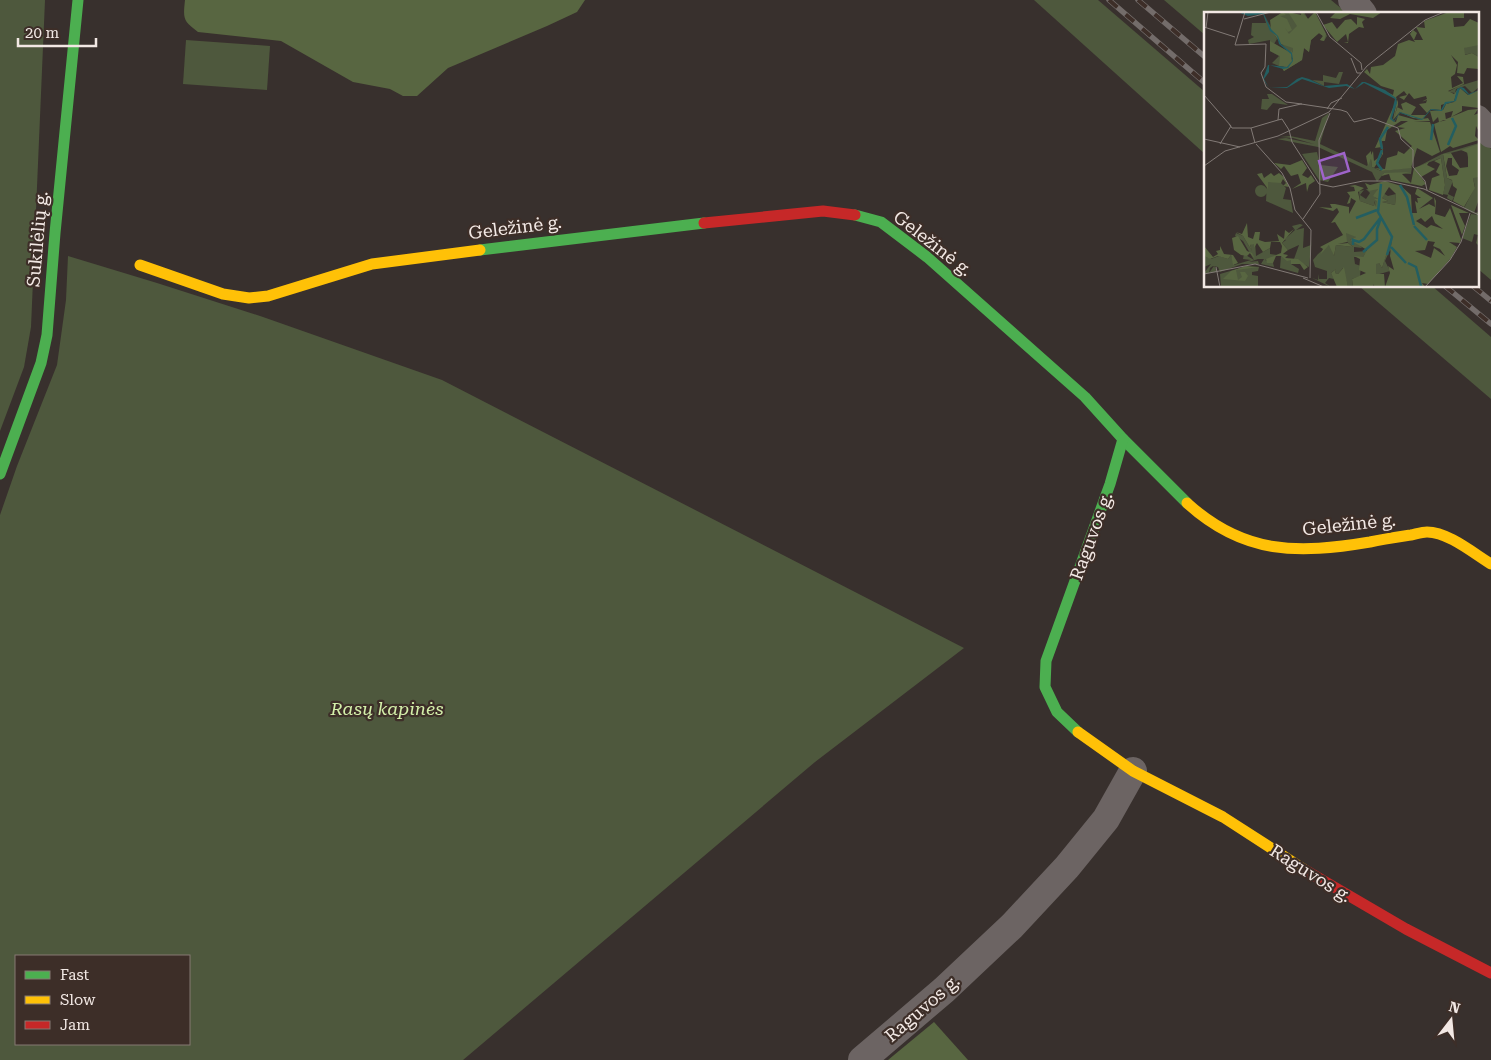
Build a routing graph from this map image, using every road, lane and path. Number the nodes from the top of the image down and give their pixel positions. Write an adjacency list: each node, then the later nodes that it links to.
1 (78, 0): 8 (street, Sukilėlių g.)
2 (1352, 0): 3 (street)
3 (1361, 12)
4 (1478, 120): 5 (street)
5 (1491, 134)
6 (140, 265): 7 (street, Geležinė g.)
7 (1123, 439): 9 (street, Geležinė g.); 10 (street, Raguvos g.)
8 (0, 474)
9 (1491, 564)
10 (1133, 771): 11 (street, Raguvos g.); 12 (street, Raguvos g.)
11 (1491, 973)
12 (862, 1060)

